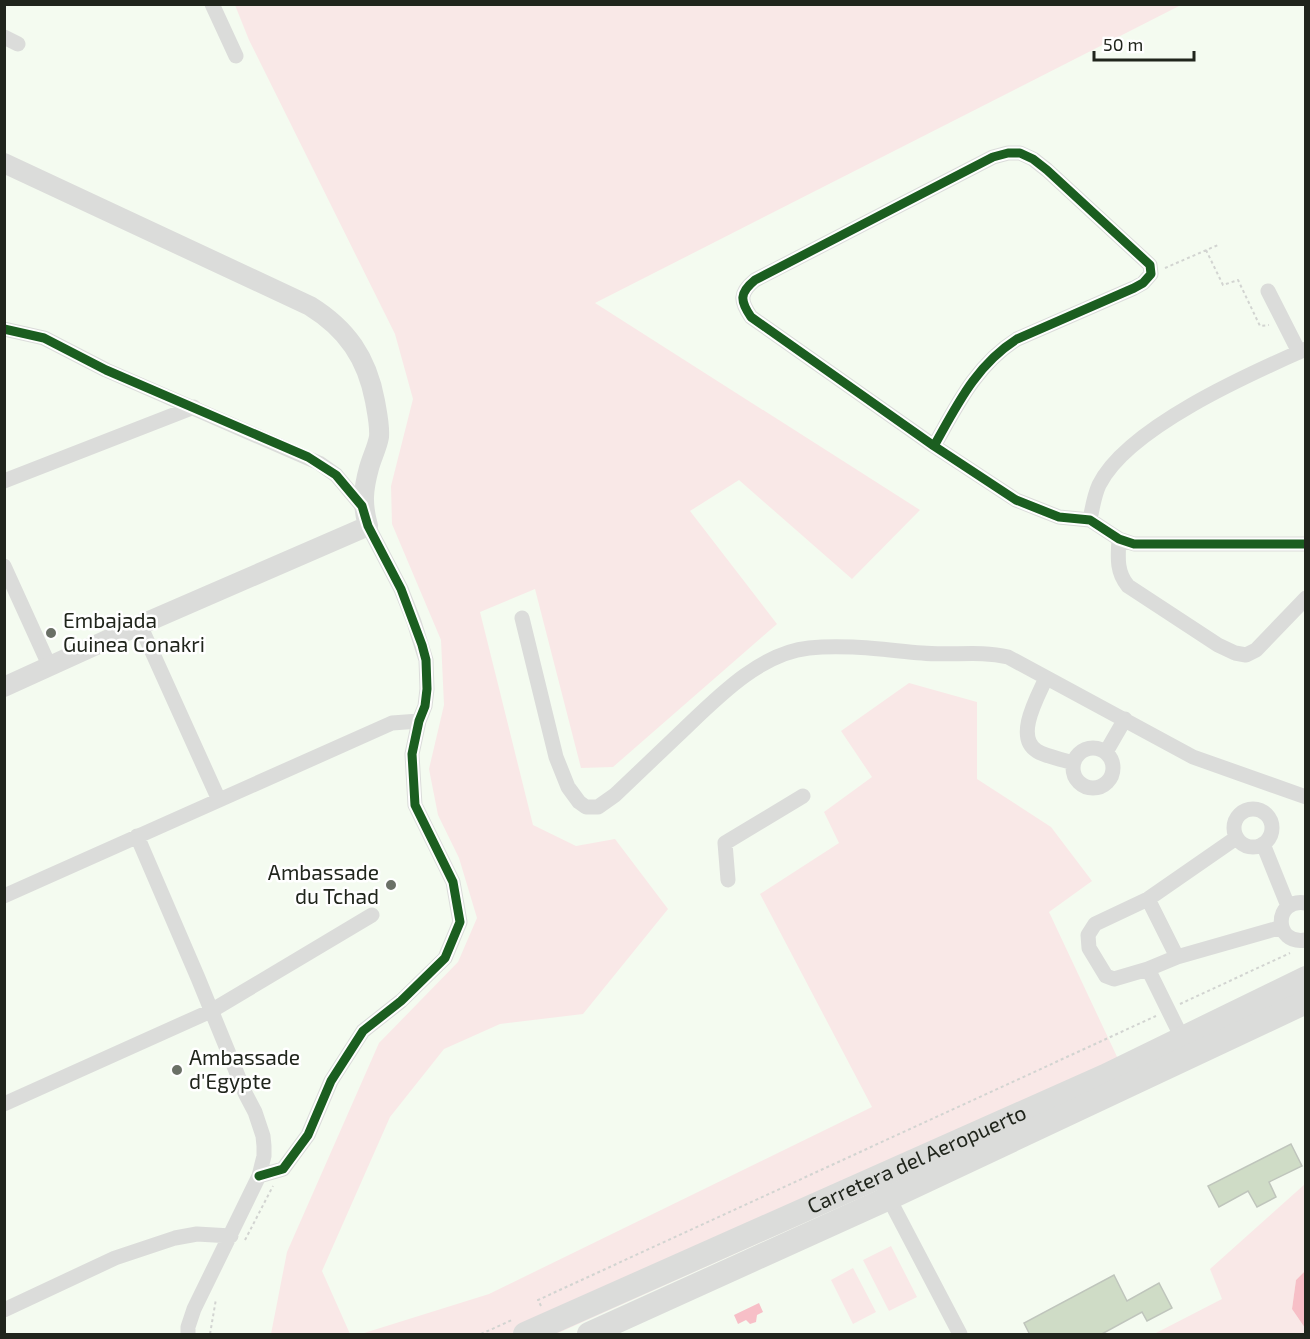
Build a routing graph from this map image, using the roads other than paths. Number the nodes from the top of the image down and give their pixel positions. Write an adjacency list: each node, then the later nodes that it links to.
1 (212, 4): 2 (street)
2 (236, 56)
3 (4, 163): 10 (street)
4 (1268, 291): 6 (street)
5 (4, 329): 7 (street)
6 (1302, 350): 11 (street)
7 (194, 407): 9 (street); 10 (street)
8 (934, 446): 8 (street); 11 (street)
9 (4, 481)
10 (362, 506): 12 (street)
11 (1090, 520): 13 (street)
12 (368, 526): 18 (street); 23 (street)
13 (1119, 538): 14 (street); 16 (street)
14 (1305, 544)
15 (4, 566): 19 (street)
16 (1305, 598)
17 (522, 618): 20 (street)
18 (140, 625): 19 (street); 29 (street)
19 (49, 665): 21 (street)
20 (1046, 678): 22 (street); 25 (street)
21 (4, 687)
22 (1125, 719): 24 (street); 26 (street)
23 (419, 721): 29 (street); 49 (street)
24 (1106, 752): 25 (street); 25 (street)
25 (1073, 763)
26 (1265, 784): 28 (street); 30 (street)
27 (803, 796): 34 (street)
28 (1305, 797)
29 (219, 800): 31 (street)
30 (1261, 810): 32 (street); 33 (street)
31 (137, 836): 35 (street); 46 (street)
32 (1236, 837): 33 (street); 36 (street)
33 (1263, 844): 38 (street)
34 (728, 880)
35 (4, 896)
36 (1148, 899): 42 (street); 43 (street)
37 (1305, 903): 38 (street)
38 (1288, 906): 40 (street)
39 (372, 915): 46 (street)
40 (1282, 927): 41 (street); 42 (street)
41 (1300, 946)
42 (1177, 957): 43 (street)
43 (1148, 969): 47 (street)
44 (1305, 978): 47 (main road, Carretera del Aeropuerto)
45 (1305, 1002): 50 (main road, Carretera del Aeropuerto)
46 (211, 1011): 48 (street); 49 (street)
47 (1182, 1038): 50 (main road, Carretera del Aeropuerto)
48 (4, 1104)
49 (259, 1176): 51 (street)
50 (884, 1188): 52 (main road, Carretera del Aeropuerto); 53 (main road, Carretera del Aeropuerto); 58 (street)
51 (237, 1241): 54 (street); 55 (street)
52 (662, 1273): 53 (main road); 56 (main road, Carretera del Aeropuerto)
53 (672, 1296): 57 (main road, Carretera del Aeropuerto)
54 (4, 1310)
55 (189, 1335)
56 (525, 1335)
57 (589, 1335)
58 (960, 1335)

